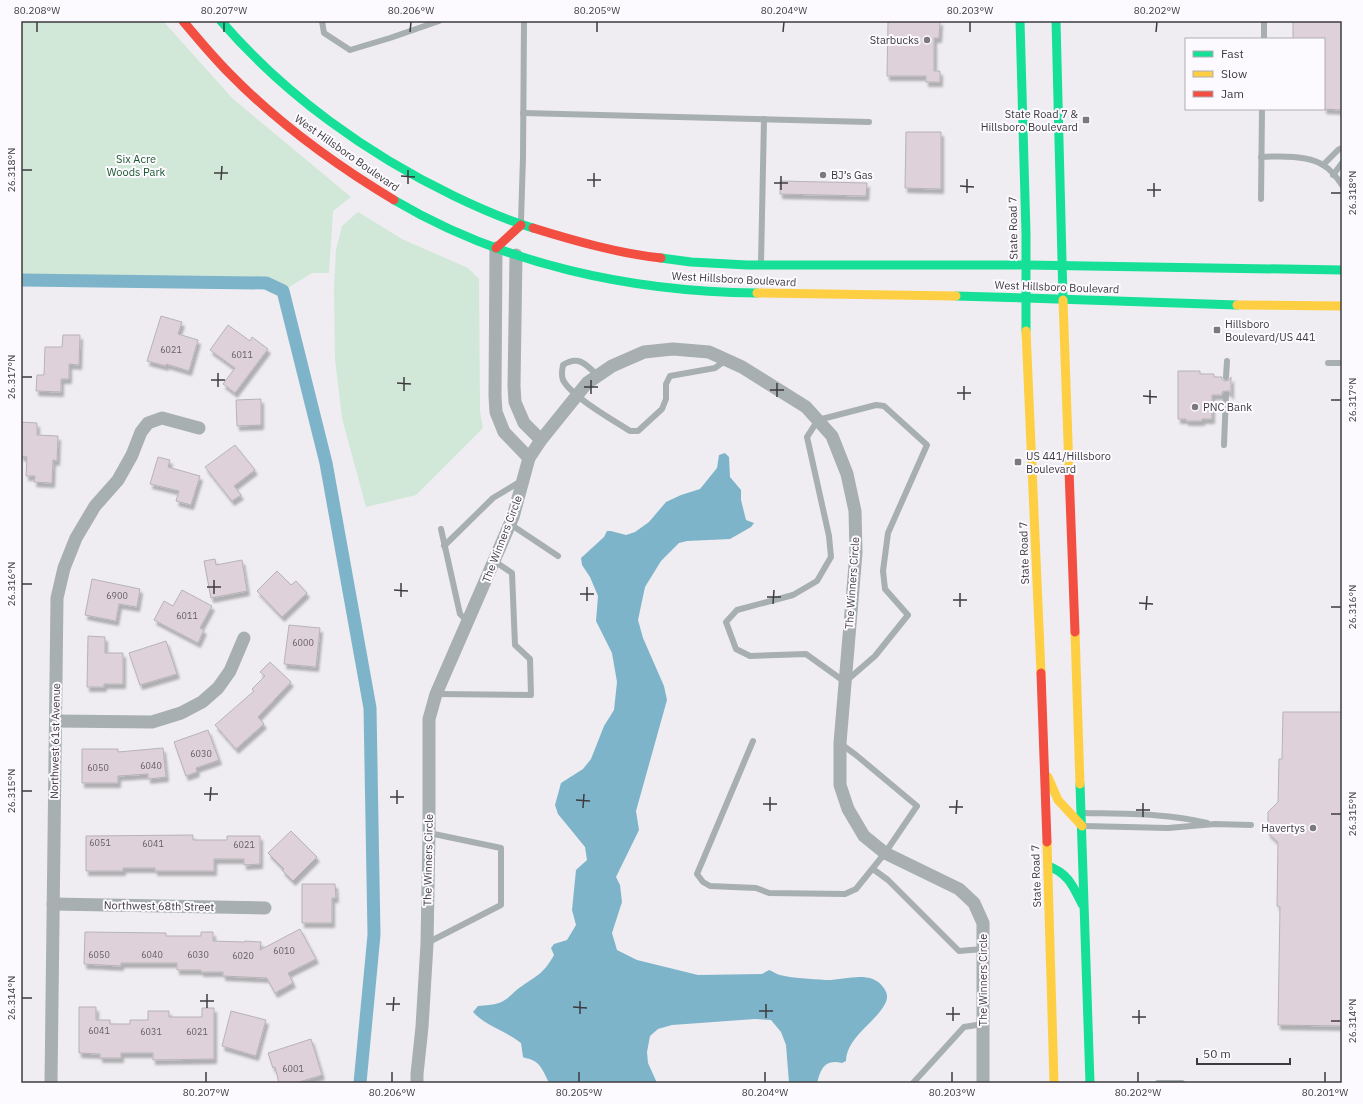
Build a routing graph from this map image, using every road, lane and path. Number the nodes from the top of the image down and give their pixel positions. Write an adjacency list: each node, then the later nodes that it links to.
1 (183, 21): 23 (main road, West Hillsboro Boulevard)
2 (221, 21): 21 (main road, West Hillsboro Boulevard)
3 (322, 21): 4 (lane)
4 (439, 21)
5 (524, 21): 11 (lane)
6 (1020, 21): 25 (main road, State Road 7)
7 (1056, 21): 26 (main road)
8 (1264, 21): 9 (lane)
9 (1264, 38)
10 (1262, 110): 15 (lane)
11 (523, 113): 12 (lane); 21 (lane)
12 (764, 119): 13 (lane); 24 (lane)
13 (869, 122)
14 (1342, 148): 17 (lane)
15 (1261, 157): 17 (lane); 20 (lane)
16 (1342, 163): 18 (lane)
17 (1323, 165): 18 (lane)
18 (1333, 175): 19 (lane)
19 (1342, 185)
20 (1261, 199)
21 (521, 225): 22 (main road); 23 (main road); 24 (main road, West Hillsboro Boulevard)
22 (517, 247): 23 (main road, West Hillsboro Boulevard); 28 (main road, West Hillsboro Boulevard); 36 (street)
23 (496, 248): 35 (street)
24 (761, 265): 25 (main road, West Hillsboro Boulevard)
25 (1026, 265): 26 (main road, West Hillsboro Boulevard); 28 (main road, State Road 7)
26 (1062, 266): 27 (main road, West Hillsboro Boulevard); 29 (main road)
27 (1342, 270)
28 (1026, 298): 29 (main road, West Hillsboro Boulevard); 59 (main road, State Road 7)
29 (1064, 299): 30 (main road, West Hillsboro Boulevard); 60 (main road)
30 (1342, 306)
31 (726, 360): 37 (street, The Winners Circle); 39 (lane); 41 (street, The Winners Circle)
32 (1227, 362): 38 (lane)
33 (1328, 363): 34 (lane)
34 (1342, 363)
35 (495, 368): 36 (street); 45 (street)
36 (514, 368): 43 (street)
37 (597, 375): 39 (street, The Winners Circle); 39 (lane)
38 (1226, 377)
39 (577, 395): 43 (street, The Winners Circle)
40 (1226, 395): 44 (lane)
41 (818, 420): 54 (street, The Winners Circle); 54 (lane); 54 (lane)
42 (199, 428): 56 (street, Northwest 61st Avenue)
43 (540, 440): 45 (street, The Winners Circle)
44 (1224, 445)
45 (529, 458): 46 (street, The Winners Circle)
46 (524, 480): 47 (street, The Winners Circle); 49 (lane)
47 (510, 524): 50 (lane); 51 (street, The Winners Circle)
48 (441, 529): 49 (lane)
49 (444, 546): 52 (lane)
50 (558, 556)
51 (494, 561): 52 (street, The Winners Circle); 55 (lane)
52 (468, 622): 55 (street, The Winners Circle)
53 (244, 638): 56 (street)
54 (845, 682): 58 (street, The Winners Circle)
55 (436, 694): 64 (street, The Winners Circle)
56 (56, 721): 68 (street, Northwest 61st Avenue)
57 (753, 741): 67 (lane)
58 (840, 743): 65 (street, The Winners Circle); 65 (lane)
59 (1045, 769): 63 (main road); 66 (main road, State Road 7)
60 (1082, 813): 61 (lane); 63 (main road)
61 (1215, 824): 62 (lane); 63 (lane)
62 (1251, 825)
63 (1082, 826): 70 (main road)
64 (429, 833): 71 (street, The Winners Circle); 71 (lane)
65 (885, 853): 67 (lane); 72 (street, The Winners Circle)
66 (1048, 866): 70 (main road); 78 (main road, State Road 7)
67 (873, 869): 72 (lane)
68 (53, 904): 69 (street, Northwest 68th Street); 74 (street, Northwest 61st Avenue)
69 (265, 908)
70 (1085, 910): 79 (main road)
71 (427, 944): 75 (street, The Winners Circle)
72 (983, 949): 73 (street, The Winners Circle)
73 (983, 1024): 76 (lane); 77 (street, The Winners Circle)
74 (51, 1083)
75 (417, 1083)
76 (913, 1083)
77 (983, 1083)
78 (1054, 1083)
79 (1090, 1083)
80 (1158, 1083): 81 (lane)
81 (1182, 1083)

